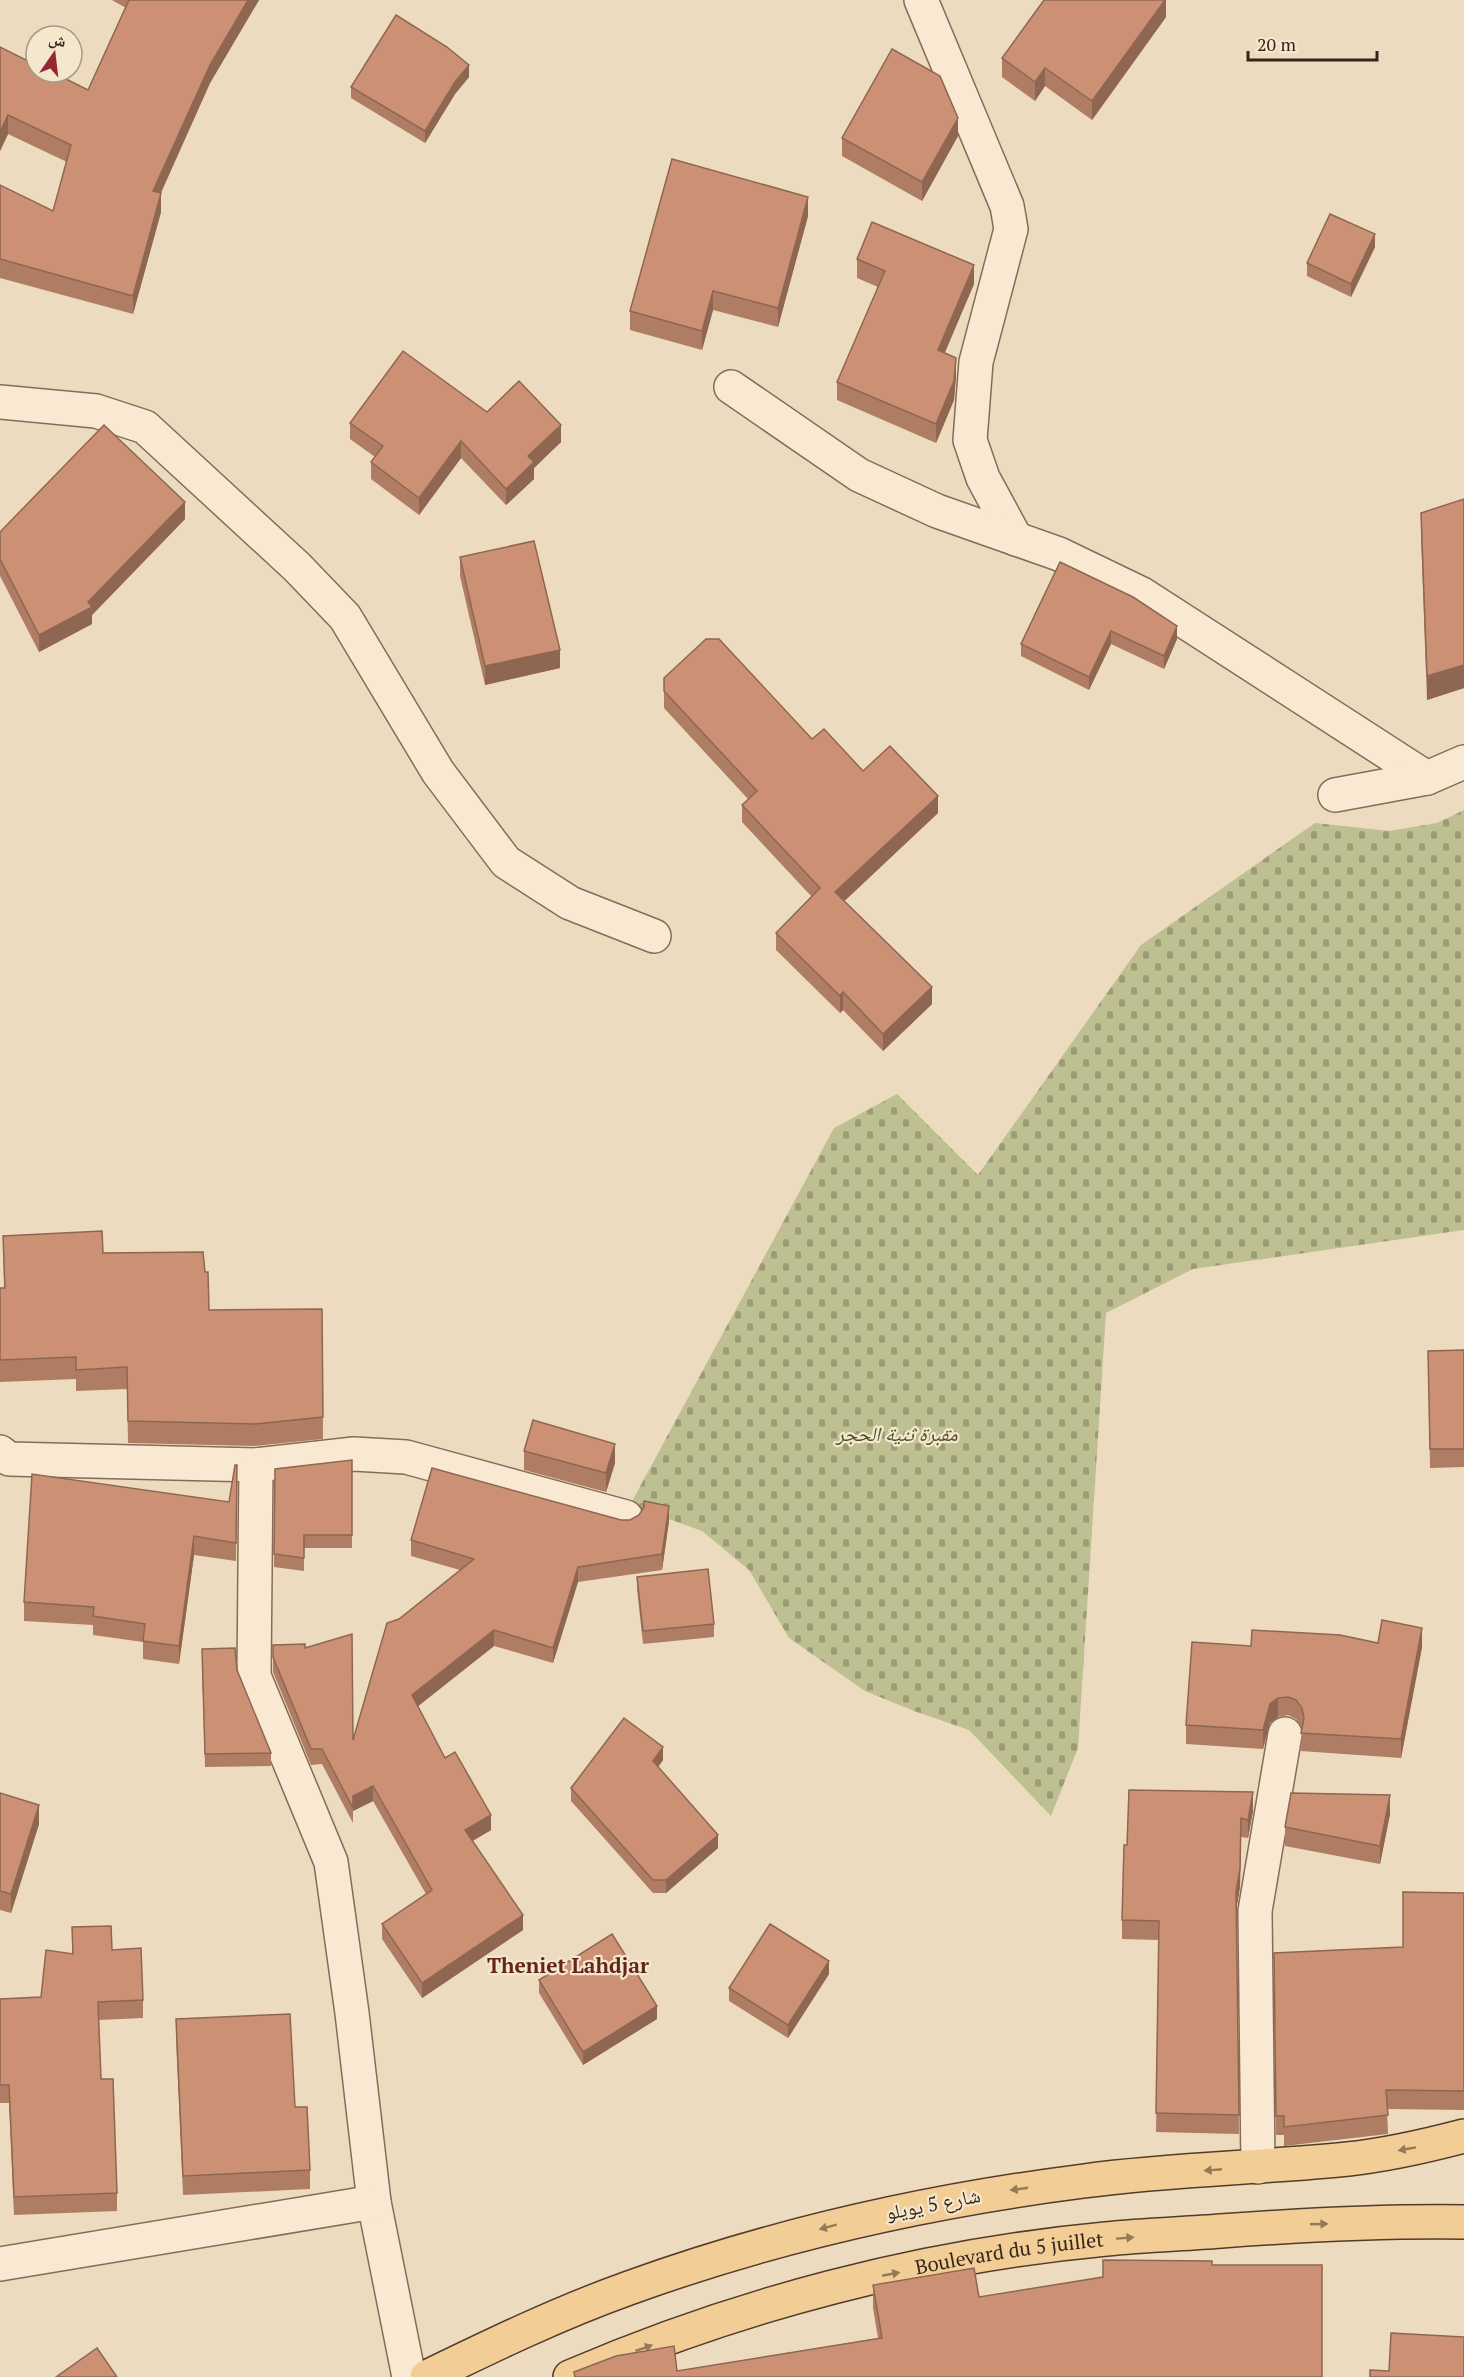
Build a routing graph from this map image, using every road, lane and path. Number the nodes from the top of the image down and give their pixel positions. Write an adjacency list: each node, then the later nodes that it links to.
1 (921, 0): 4 (street)
2 (730, 387): 4 (street)
3 (0, 402): 8 (street)
4 (1016, 539): 6 (street)
5 (1464, 762): 6 (street)
6 (1427, 778): 7 (street)
7 (1335, 795)
8 (654, 936)
9 (0, 1452): 10 (street)
10 (256, 1465): 11 (street); 15 (street)
11 (626, 1517)
12 (1285, 1734): 14 (street)
13 (1464, 2136): 14 (main road, شارع 5 يويلو, one-way to 14)
14 (1258, 2167): 19 (main road, شارع 5 يويلو, one-way to 19)
15 (374, 2202): 17 (street); 18 (street)
16 (1464, 2222): 20 (main road, Boulevard du 5 juillet, one-way to 16)
17 (0, 2264)
18 (409, 2377)
19 (427, 2377)
20 (570, 2377)

